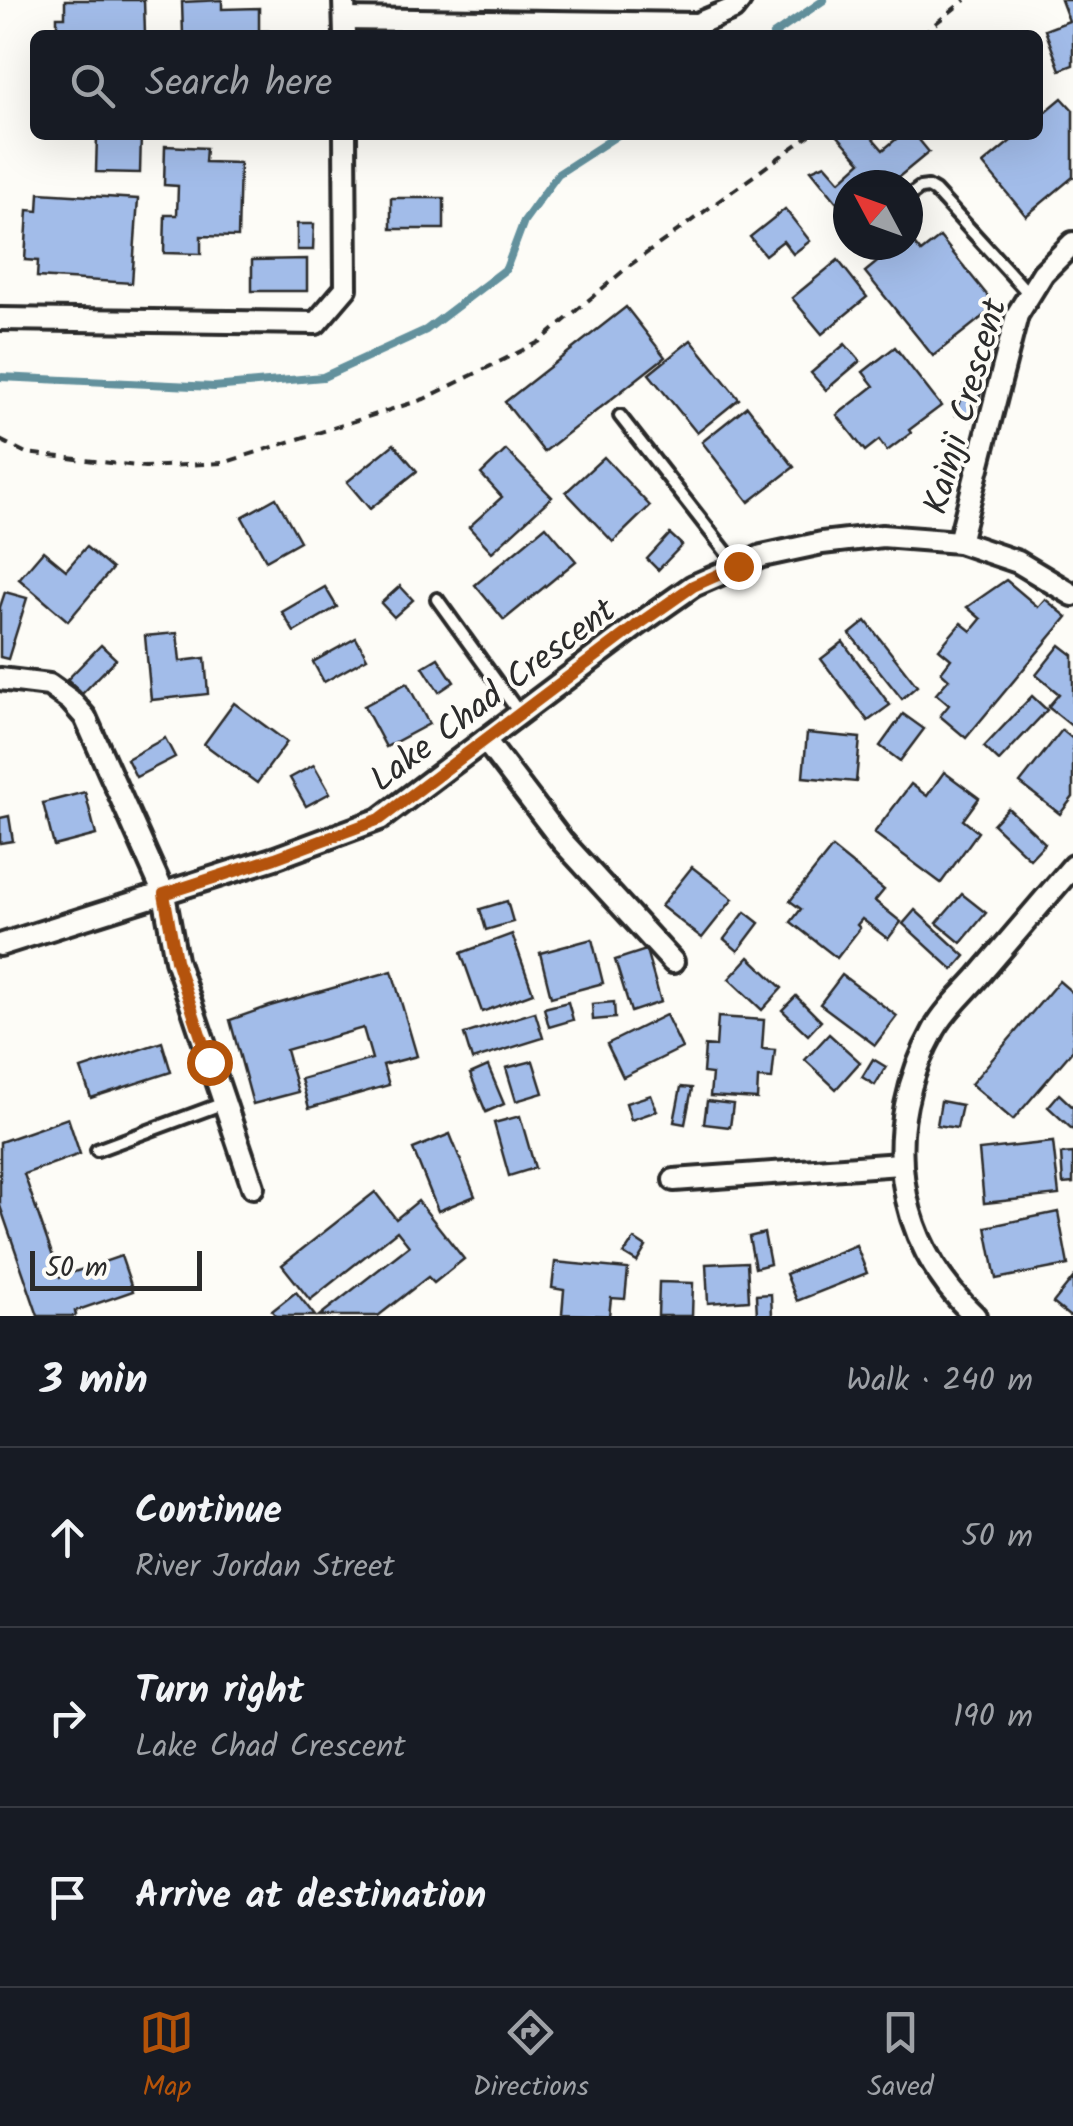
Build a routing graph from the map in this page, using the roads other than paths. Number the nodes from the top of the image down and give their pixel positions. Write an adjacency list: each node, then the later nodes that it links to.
1 (740, 0): 2 (street)
2 (345, 18)
3 (345, 140): 7 (street)
4 (923, 188): 6 (lane)
5 (1073, 244): 6 (street, Kainji Crescent)
6 (1029, 295): 9 (street, Kainji Crescent)
7 (0, 319)
8 (620, 416): 10 (lane)
9 (959, 542): 10 (street, Lake Chad Crescent); 11 (street, Lake Chad Crescent)
10 (738, 566): 14 (street, Lake Chad Crescent)
11 (1073, 595)
12 (437, 600): 14 (lane)
13 (0, 680): 17 (street)
14 (521, 714): 15 (street, Lake Chad Crescent)
15 (485, 740): 17 (street, Lake Chad Crescent); 19 (street)
16 (1073, 866): 22 (street)
17 (164, 894): 18 (street, Lake Chad Crescent); 20 (street)
18 (0, 946)
19 (673, 962)
20 (224, 1103): 21 (lane); 24 (street)
21 (97, 1150)
22 (900, 1164): 23 (street); 25 (street)
23 (674, 1180)
24 (252, 1187)
25 (975, 1316)

